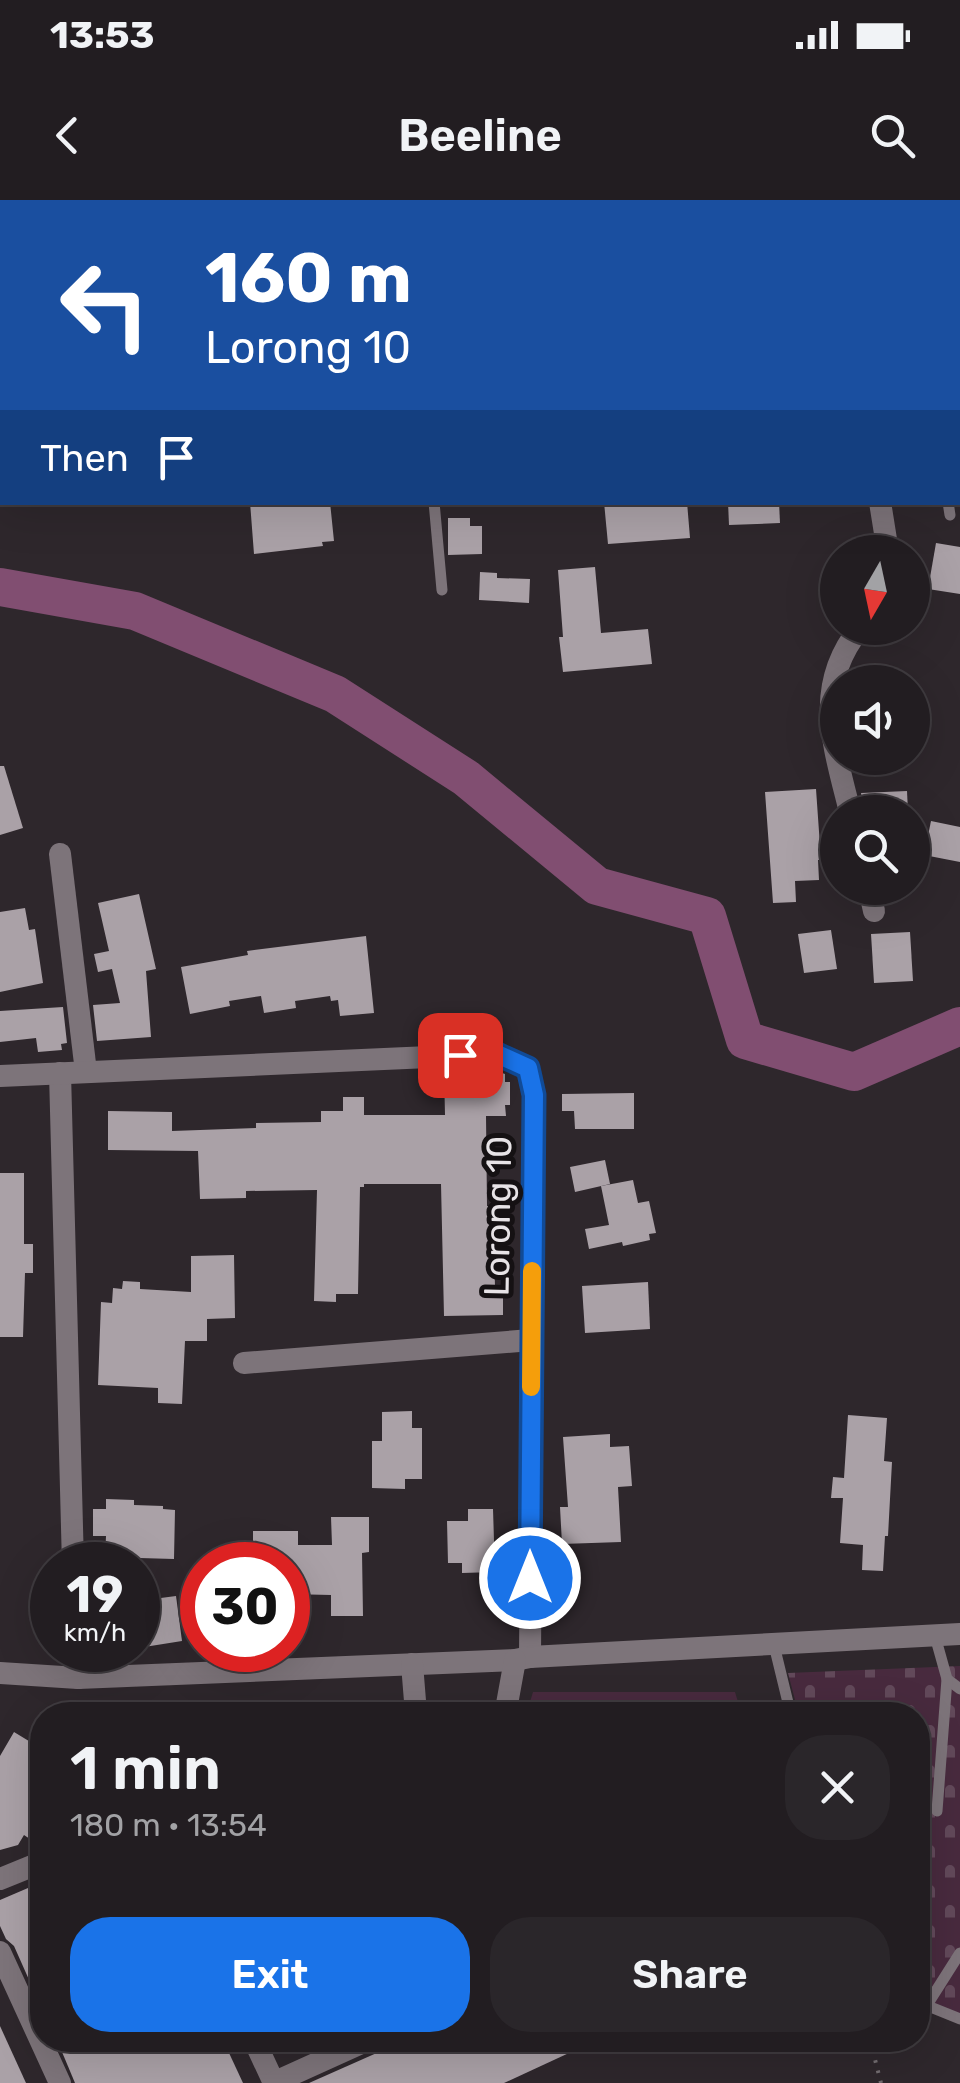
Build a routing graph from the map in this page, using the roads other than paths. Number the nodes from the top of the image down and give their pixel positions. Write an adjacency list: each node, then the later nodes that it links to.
1 (434, 505): 4 (lane)
2 (880, 505): 3 (street)
3 (885, 535)
4 (442, 590)
5 (850, 645): 6 (street)
6 (846, 795)
7 (60, 854): 8 (street)
8 (86, 1072): 9 (street, Lorong 10); 11 (street, Lorong 10)
9 (60, 1073): 10 (street, Lorong 10); 13 (street)
10 (0, 1076)
11 (532, 1340): 12 (street); 17 (street, Lorong 10)
12 (244, 1363)
13 (72, 1542)
14 (960, 1634): 15 (street)
15 (934, 1636): 16 (street); 22 (lane)
16 (774, 1645): 17 (street); 26 (lane)
17 (523, 1658): 18 (street); 25 (street, Lorong 10)
18 (412, 1664): 21 (street); 24 (street)
19 (78, 1672): 21 (street)
20 (0, 1673): 21 (street)
21 (78, 1678)
22 (947, 1679): 23 (lane); 27 (lane)
23 (960, 1690)
24 (416, 1702)
25 (509, 1702)
26 (788, 1702)
27 (937, 1811)
28 (30, 1867): 29 (street)
29 (0, 1880)
30 (0, 1952): 32 (street)
31 (960, 1953): 33 (lane)
32 (7, 1989): 36 (street)
33 (930, 1993)
34 (930, 2007): 35 (lane)
35 (960, 2018)
36 (30, 2030)
37 (43, 2052): 40 (street)
38 (260, 2052): 41 (street)
39 (342, 2052): 41 (street)
40 (60, 2083)
41 (274, 2083)

